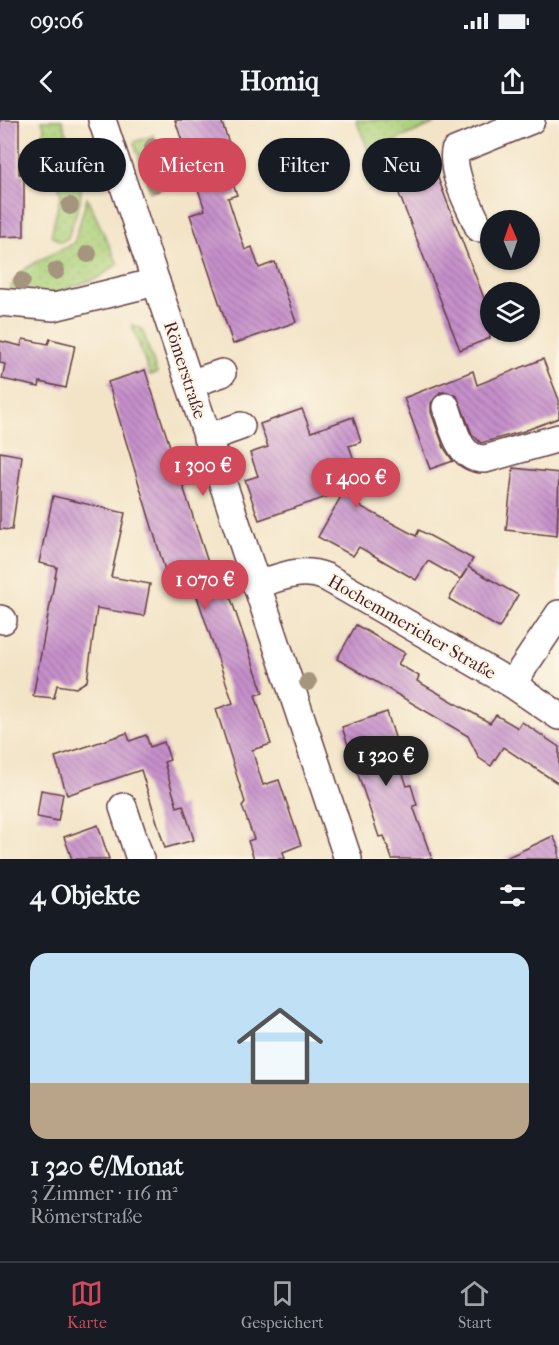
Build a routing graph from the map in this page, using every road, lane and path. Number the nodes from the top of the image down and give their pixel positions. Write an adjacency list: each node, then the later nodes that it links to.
1 (102, 120): 4 (street, Römerstraße)
2 (531, 120): 3 (street)
3 (479, 228)
4 (156, 282): 5 (street); 7 (street, Römerstraße)
5 (0, 302)
6 (222, 373): 7 (street)
7 (190, 384): 10 (street, Römerstraße)
8 (446, 407): 11 (street)
9 (241, 426): 10 (street)
10 (207, 438): 12 (street, Römerstraße)
11 (559, 438)
12 (256, 585): 14 (street, Hochemmericher Straße); 18 (street, Römerstraße)
13 (559, 614): 14 (street)
14 (512, 684): 15 (street, Hochemmericher Straße)
15 (559, 716)
16 (123, 807): 17 (street)
17 (141, 859)
18 (348, 859)

